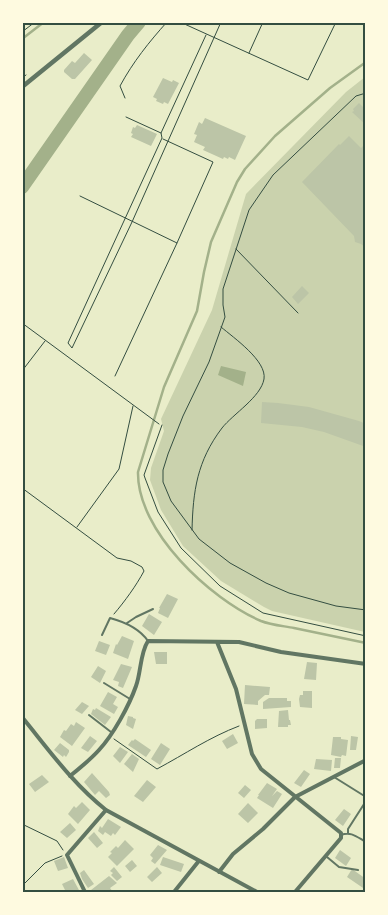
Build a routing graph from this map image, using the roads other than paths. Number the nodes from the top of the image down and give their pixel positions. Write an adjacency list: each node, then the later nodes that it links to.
1 (102, 22): 2 (street)
2 (22, 86)
3 (153, 609): 4 (lane)
4 (127, 623): 5 (lane); 6 (lane)
5 (102, 635)
6 (148, 641): 7 (street); 10 (street)
7 (217, 642): 8 (street); 17 (street)
8 (366, 664)
9 (104, 683): 10 (lane)
10 (130, 700): 13 (street)
11 (89, 715): 13 (lane)
12 (22, 717): 15 (street)
13 (110, 734): 15 (street)
14 (366, 760): 16 (street)
15 (70, 776): 20 (street)
16 (334, 777): 17 (street); 18 (lane)
17 (296, 797): 22 (street); 27 (street)
18 (366, 797)
19 (366, 802): 21 (lane)
20 (106, 810): 25 (street); 28 (street)
21 (348, 833): 22 (lane); 23 (lane)
22 (341, 835): 24 (street)
23 (366, 842)
24 (327, 857): 26 (lane); 31 (street)
25 (198, 862): 27 (street); 29 (street)
26 (358, 870)
27 (219, 872): 30 (street)
28 (85, 892)
29 (174, 892)
30 (257, 892)
31 (295, 892)

